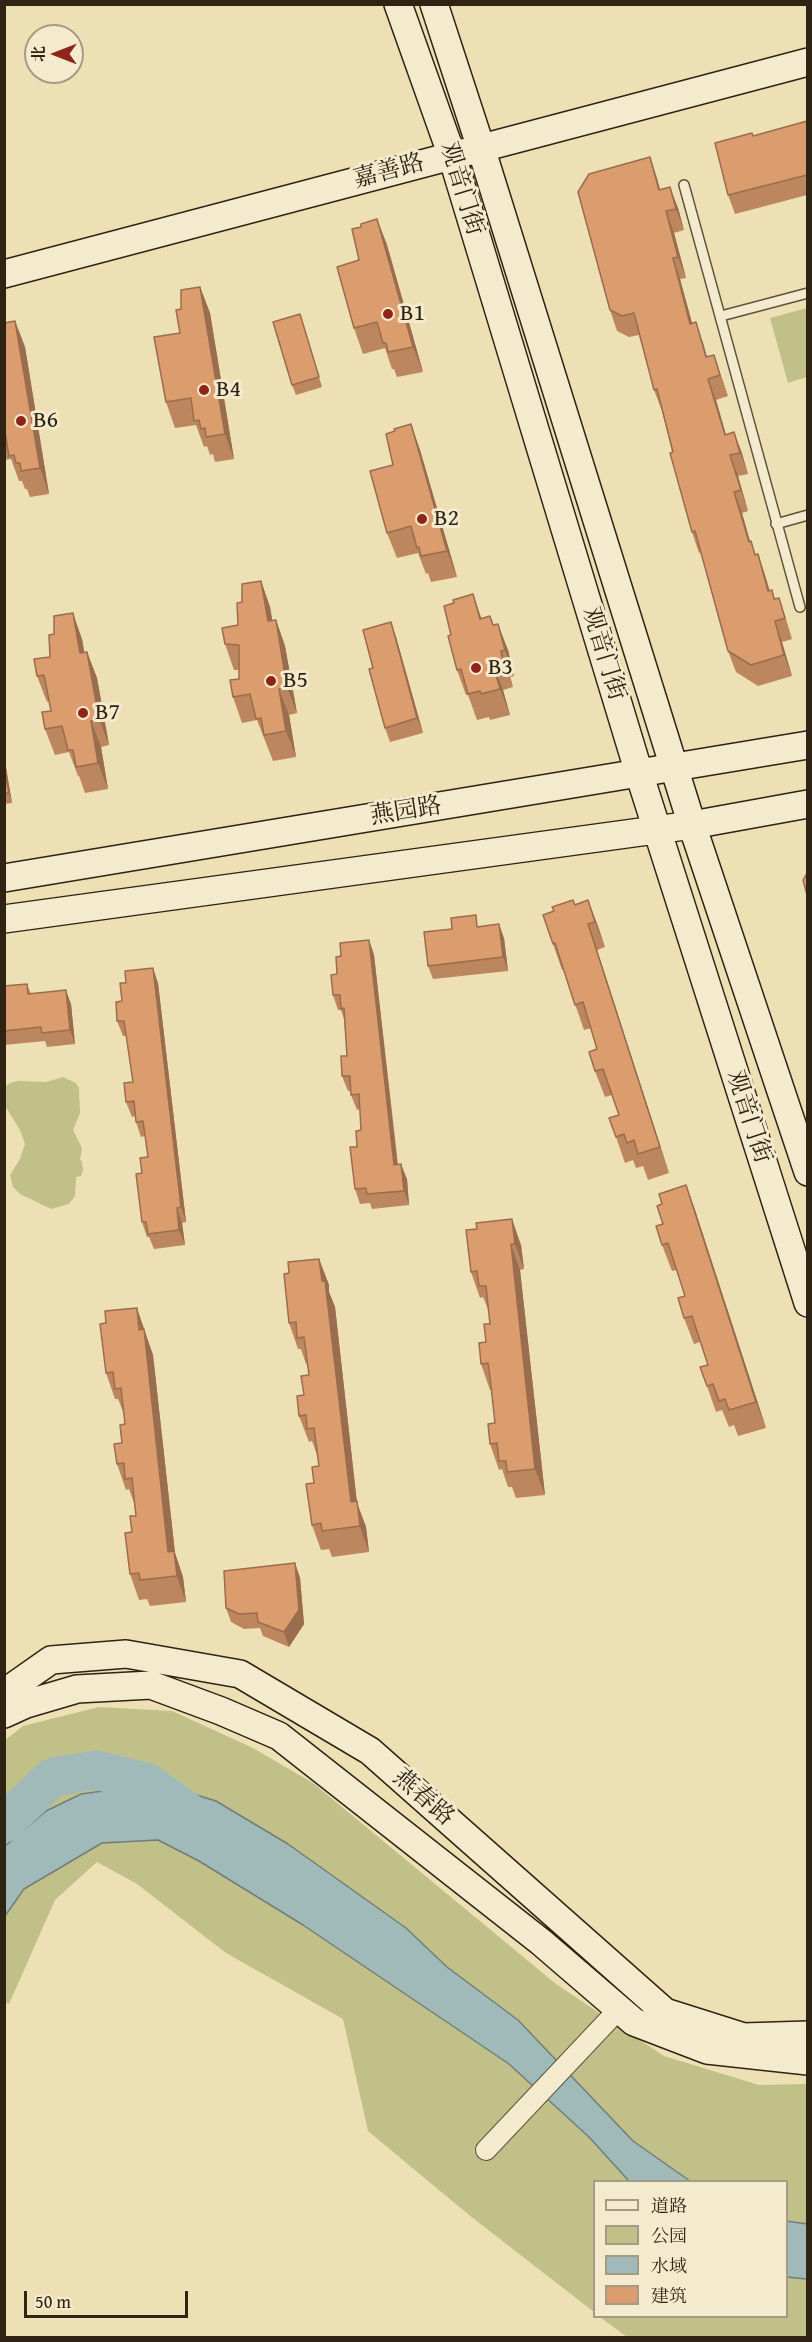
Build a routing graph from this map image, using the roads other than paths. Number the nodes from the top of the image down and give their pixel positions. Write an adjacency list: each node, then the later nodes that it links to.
1 (398, 4): 5 (street, 观音门街)
2 (434, 4): 4 (street, 观音门街)
3 (807, 62): 4 (street, 嘉善路)
4 (481, 148): 5 (street, 嘉善路); 14 (street, 观音门街)
5 (452, 156): 7 (street, 嘉善路); 15 (street, 观音门街)
6 (684, 185): 9 (lane)
7 (4, 274)
8 (807, 293): 9 (lane)
9 (721, 316): 11 (lane)
10 (807, 515): 11 (lane)
11 (776, 524): 12 (lane)
12 (800, 607)
13 (807, 746): 14 (street, 燕园路)
14 (674, 767): 15 (street, 燕园路); 17 (street, 观音门街)
15 (639, 773): 18 (street, 观音门街); 19 (street, 燕园路)
16 (807, 804): 17 (street)
17 (692, 825): 18 (street); 21 (street, 观音门街)
18 (657, 830): 20 (street); 22 (street, 观音门街)
19 (4, 878)
20 (4, 919)
21 (807, 1172)
22 (807, 1303)
23 (4, 1694): 26 (street, 燕春路)
24 (4, 1714): 25 (street, 燕春路)
25 (619, 2009): 27 (street, 燕春路); 28 (street)
26 (807, 2035)
27 (807, 2061)
28 (486, 2150)

